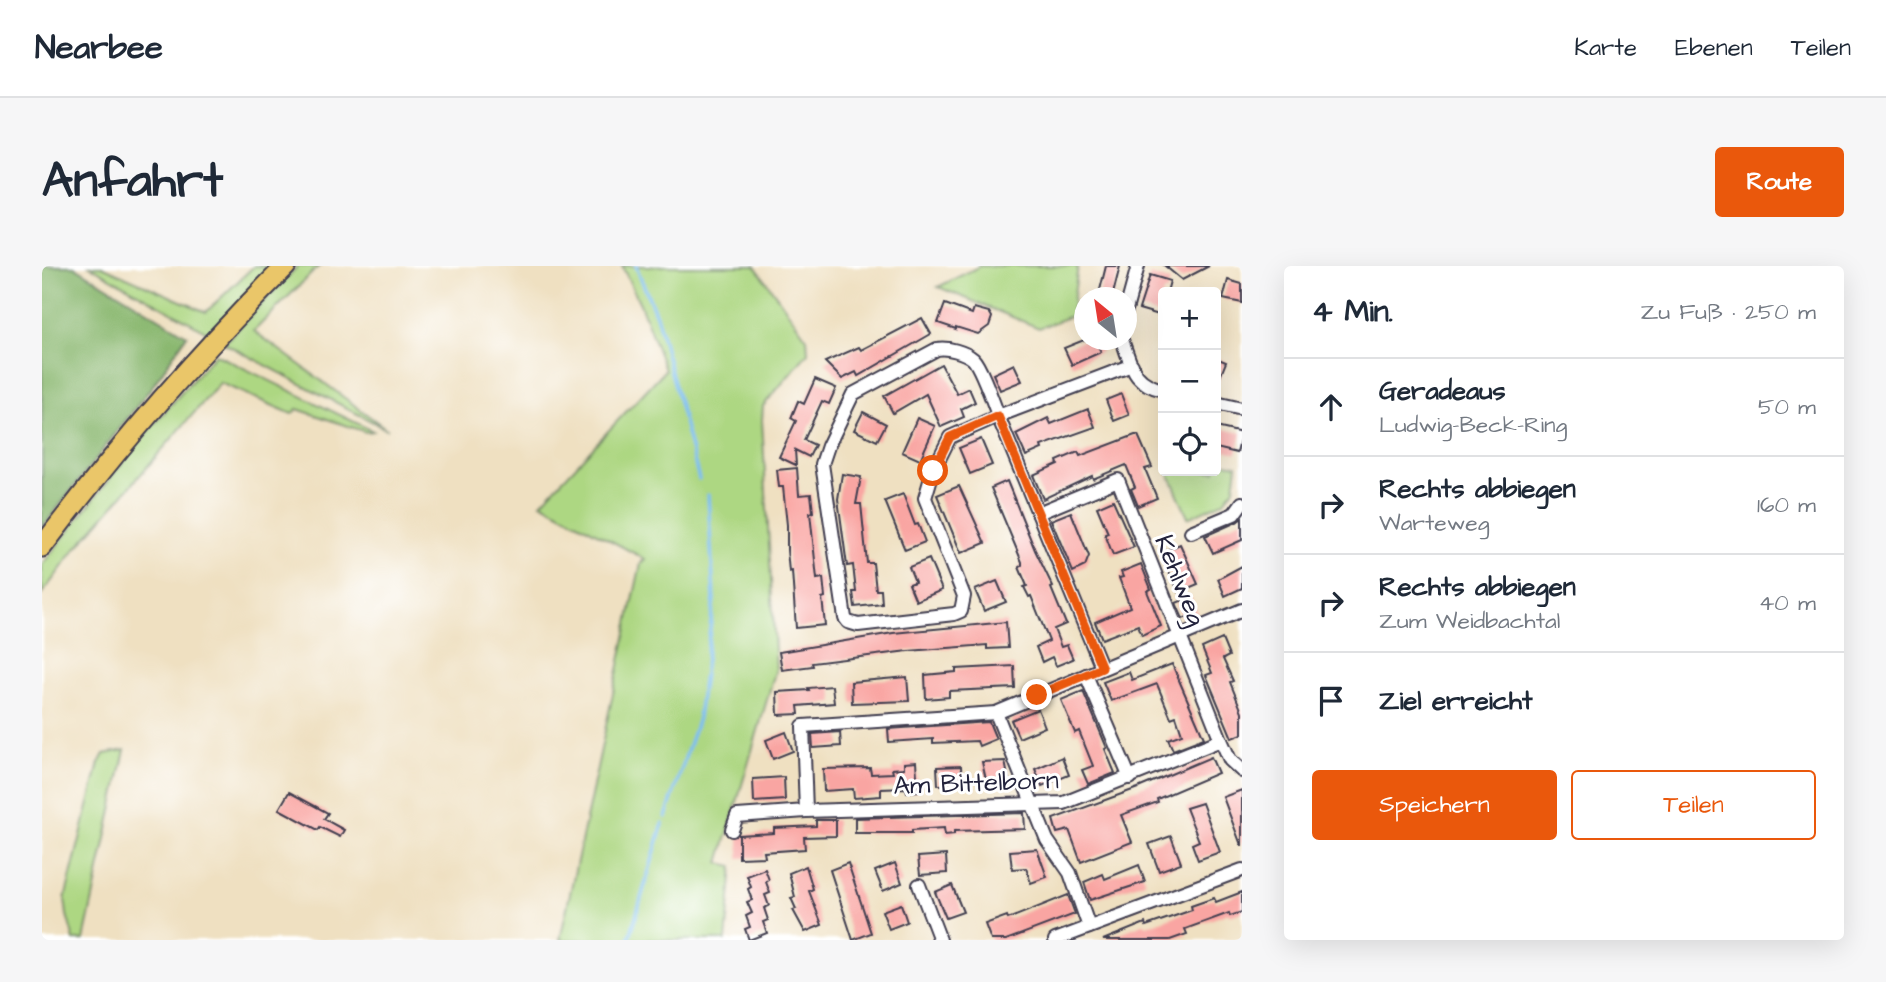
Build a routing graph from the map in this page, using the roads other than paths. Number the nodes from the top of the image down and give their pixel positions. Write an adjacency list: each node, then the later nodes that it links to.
1 (286, 266): 13 (main road)
2 (1138, 266): 3 (street)
3 (1132, 287)
4 (1126, 350): 5 (street)
5 (1132, 365): 6 (street); 9 (street)
6 (1158, 388)
7 (1221, 404): 8 (street)
8 (1242, 409)
9 (998, 416): 9 (street); 11 (street)
10 (1242, 503): 12 (street)
11 (1038, 513): 15 (street, Kehlweg); 16 (street)
12 (1191, 533)
13 (42, 547)
14 (1242, 610): 15 (street)
15 (1180, 637): 16 (street); 19 (street, Kehlweg)
16 (1102, 668): 17 (street)
17 (1086, 675): 18 (street); 21 (street)
18 (996, 713): 22 (street); 23 (street)
19 (1221, 740): 20 (street, Kehlweg); 21 (street, Am Bittelborn)
20 (1242, 771)
21 (1130, 778): 22 (street, Am Bittelborn)
22 (1033, 805): 23 (street, Am Bittelborn); 27 (street)
23 (806, 811): 24 (street, Am Bittelborn)
24 (732, 830)
25 (1242, 870): 27 (street)
26 (919, 885): 28 (street)
27 (1089, 927): 29 (street)
28 (940, 940)
29 (1055, 940)

